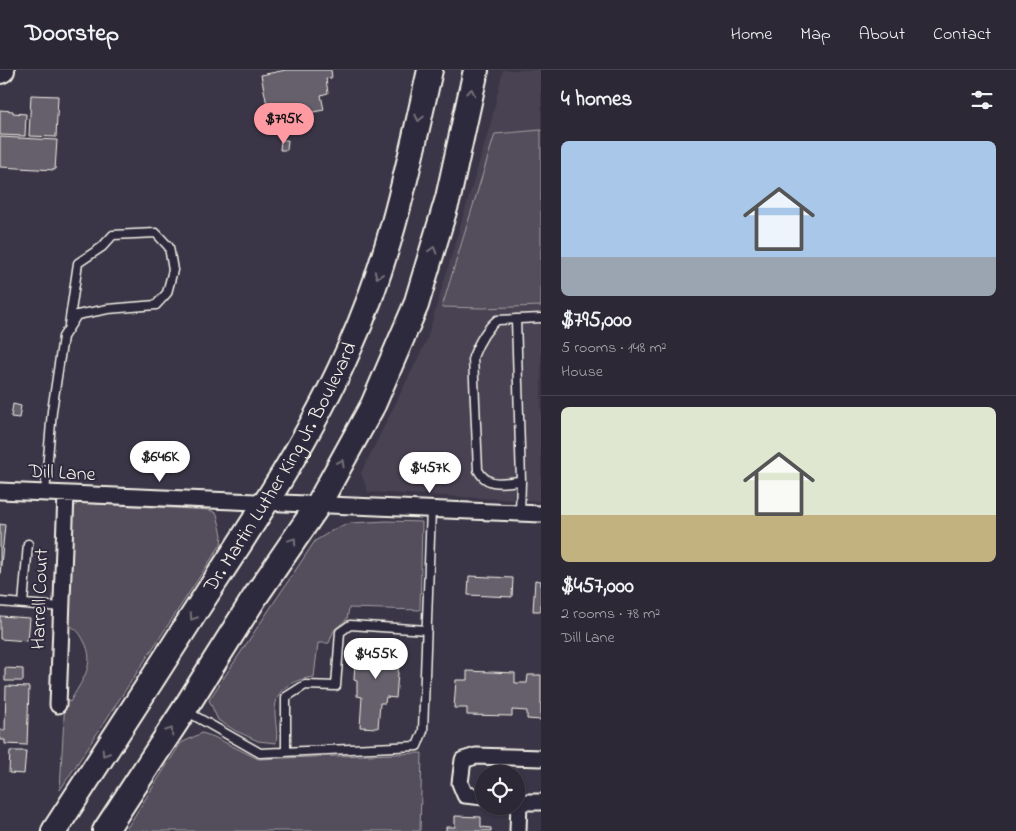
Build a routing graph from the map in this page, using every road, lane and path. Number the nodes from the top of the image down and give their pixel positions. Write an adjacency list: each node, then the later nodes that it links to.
1 (430, 70): 10 (main road, Dr. Martin Luther King Jr. Boulevard, one-way to 10)
2 (476, 70): 11 (main road, one-way to 2)
3 (541, 318): 4 (lane)
4 (516, 319): 6 (lane); 6 (lane)
5 (69, 325): 5 (lane); 8 (lane)
6 (521, 481): 13 (lane)
7 (0, 491): 8 (street, Dill Lane)
8 (45, 493): 9 (street, Dill Lane)
9 (66, 494): 10 (street, Dill Lane); 18 (street, Harrell Court)
10 (266, 503): 11 (street, Dill Lane); 28 (main road, Dr. Martin Luther King Jr. Boulevard, one-way to 28)
11 (318, 505): 12 (street, Dill Lane); 21 (main road, one-way to 11)
12 (431, 509): 13 (street, Dill Lane); 19 (lane)
13 (520, 513): 14 (street, Dill Lane)
14 (541, 514)
15 (28, 544): 17 (lane)
16 (0, 602): 17 (lane)
17 (23, 604): 18 (lane)
18 (61, 607): 20 (street, Harrell Court)
19 (427, 630): 22 (lane); 22 (lane)
20 (58, 706)
21 (184, 710): 22 (lane); 29 (main road, one-way to 21)
22 (286, 752)
23 (541, 758): 24 (street)
24 (475, 796)
25 (525, 802): 26 (street)
26 (541, 802)
27 (518, 815): 30 (street)
28 (54, 831)
29 (105, 831)
30 (518, 831)

